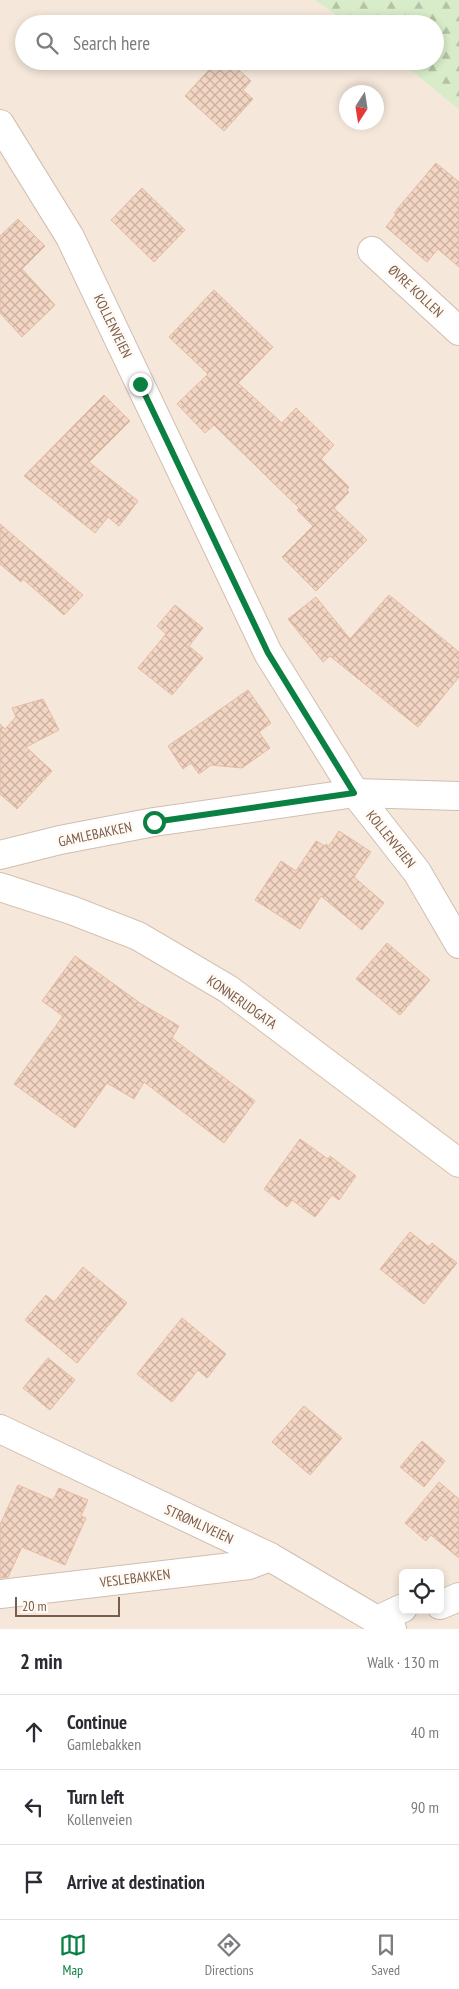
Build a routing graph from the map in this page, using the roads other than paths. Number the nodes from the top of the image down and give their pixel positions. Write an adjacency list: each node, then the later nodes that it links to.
1 (0, 124): 4 (street, KOLLENVEIEN)
2 (372, 251): 3 (street, ØVRE KOLLEN)
3 (459, 331)
4 (354, 793): 5 (street, GAMLEBAKKEN); 6 (street, GAMLEBAKKEN); 8 (street, KOLLENVEIEN)
5 (459, 796)
6 (0, 855)
7 (0, 886): 9 (street, KONNERUDGATA)
8 (459, 944)
9 (459, 1163)
10 (0, 1429): 11 (street, STRØMLIVEIEN)
11 (270, 1558): 12 (street, VESLEBAKKEN); 16 (street, STRØMLIVEIEN)
12 (0, 1594)
13 (459, 1597): 14 (street)
14 (444, 1603)
15 (399, 1611): 16 (street)
16 (384, 1624)

